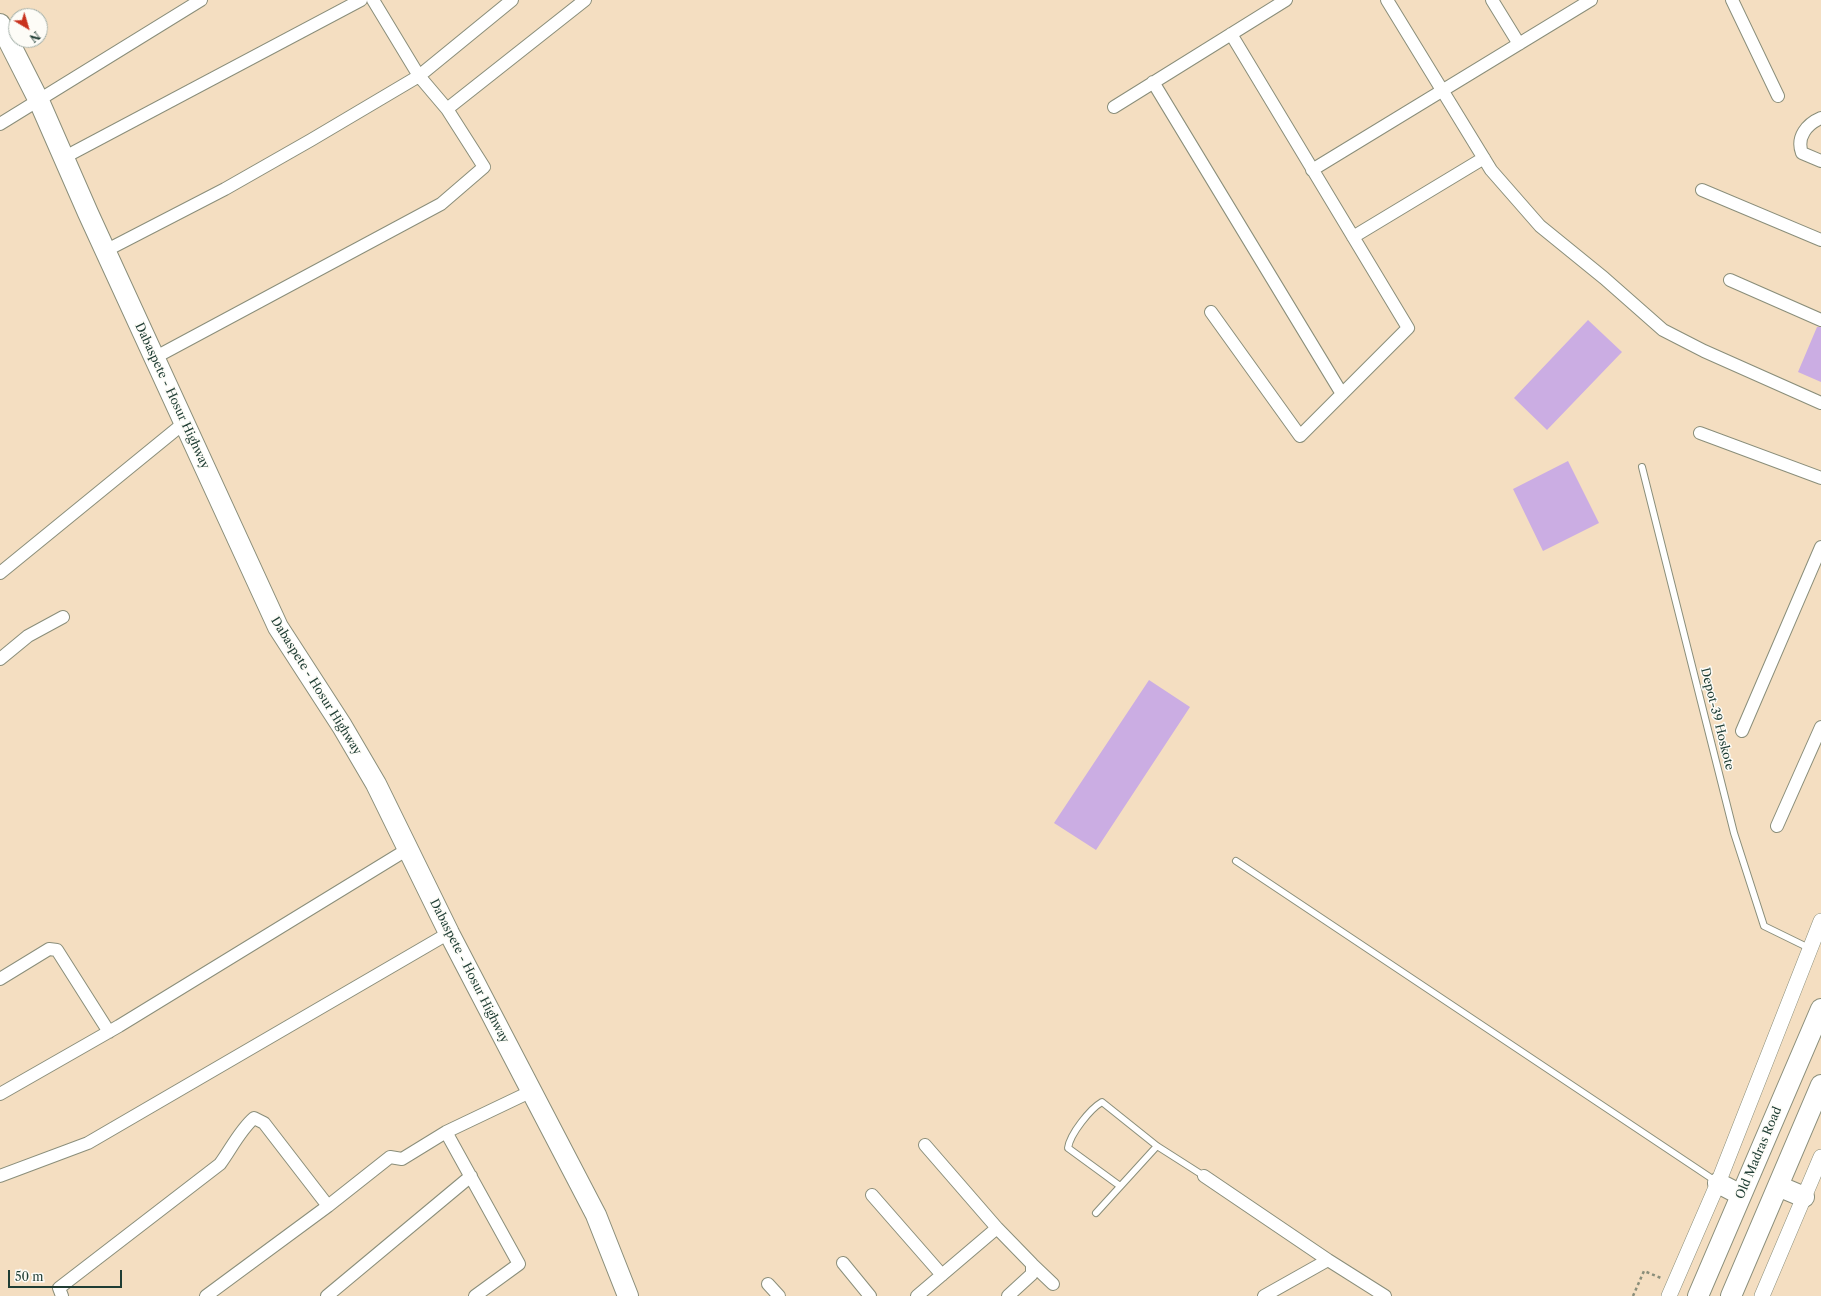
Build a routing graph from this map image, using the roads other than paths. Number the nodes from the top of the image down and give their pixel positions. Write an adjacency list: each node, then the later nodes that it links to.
1 (201, 0): 18 (street)
2 (361, 0): 23 (street)
3 (373, 0): 14 (street)
4 (512, 0): 14 (street)
5 (585, 0): 20 (street)
6 (1286, 0): 12 (street)
7 (1387, 0): 16 (street)
8 (1492, 0): 13 (street)
9 (1591, 0): 13 (street)
10 (1732, 0): 17 (street)
11 (0, 24): 18 (highway, Dabaspete - Hosur Highway)
12 (1231, 34): 15 (street); 26 (street)
13 (1519, 44): 16 (street)
14 (419, 76): 20 (street); 30 (street)
15 (1154, 82): 19 (street); 35 (street)
16 (1443, 90): 24 (street); 26 (street)
17 (1778, 96)
18 (39, 101): 22 (street); 23 (highway, Dabaspete - Hosur Highway)
19 (1114, 107)
20 (447, 109): 34 (street)
21 (1821, 118): 25 (street)
22 (0, 124)
23 (64, 158): 30 (highway, Dabaspete - Hosur Highway)
24 (1484, 158): 28 (street); 36 (street)
25 (1821, 161)
26 (1312, 170): 28 (street)
27 (1702, 190): 29 (street)
28 (1353, 237): 35 (street)
29 (1821, 240)
30 (105, 250): 34 (highway, Dabaspete - Hosur Highway)
31 (1730, 280): 33 (street)
32 (1211, 312): 35 (street)
33 (1821, 320)
34 (154, 358): 37 (highway, Dabaspete - Hosur Highway)
35 (1342, 394)
36 (1821, 403)
37 (184, 423): 42 (street); 48 (highway, Dabaspete - Hosur Highway)
38 (1700, 432): 40 (street)
39 (1642, 467): 52 (lane, Depot-39 Hoskote)
40 (1821, 478)
41 (1821, 547): 46 (street)
42 (0, 573)
43 (63, 618): 44 (street)
44 (0, 659)
45 (1821, 727): 47 (street)
46 (1742, 731)
47 (1777, 826)
48 (408, 849): 51 (highway, Dabaspete - Hosur Highway); 55 (street)
49 (1236, 861): 67 (lane)
50 (1821, 921): 52 (street)
51 (449, 933): 57 (highway, Dabaspete - Hosur Highway); 64 (street)
52 (1809, 948): 67 (street)
53 (0, 979): 55 (street)
54 (1821, 1010): 70 (highway, Old Madras Road)
55 (109, 1032): 58 (street)
56 (1821, 1085): 69 (highway)
57 (532, 1090): 59 (street); 88 (highway, Dabaspete - Hosur Highway)
58 (0, 1094)
59 (446, 1132): 65 (street); 73 (street)
60 (925, 1145): 75 (street)
61 (1157, 1146): 66 (lane); 68 (lane); 68 (lane)
62 (1821, 1157): 63 (street)
63 (1817, 1174): 72 (street)
64 (0, 1176)
65 (471, 1176): 86 (street); 87 (street)
66 (1204, 1176): 76 (street)
67 (1718, 1183): 70 (highway); 82 (street)
68 (1120, 1186): 74 (lane)
69 (1778, 1186): 72 (highway); 95 (highway)
70 (1741, 1195): 94 (highway, Old Madras Road)
71 (872, 1196): 79 (street)
72 (1804, 1197): 96 (street)
73 (328, 1206): 84 (street); 85 (street)
74 (1096, 1212)
75 (997, 1228): 78 (street); 79 (street)
76 (1328, 1260): 92 (street); 93 (street)
77 (843, 1263): 90 (street)
78 (1032, 1264): 81 (street); 91 (street)
79 (942, 1275): 83 (street)
80 (768, 1284): 89 (street)
81 (1053, 1284)
82 (1672, 1290)
83 (922, 1294)
84 (62, 1296)
85 (206, 1296)
86 (327, 1296)
87 (475, 1296)
88 (628, 1296)
89 (779, 1296)
90 (870, 1296)
91 (1008, 1296)
92 (1264, 1296)
93 (1385, 1296)
94 (1698, 1296)
95 (1731, 1296)
96 (1762, 1296)

